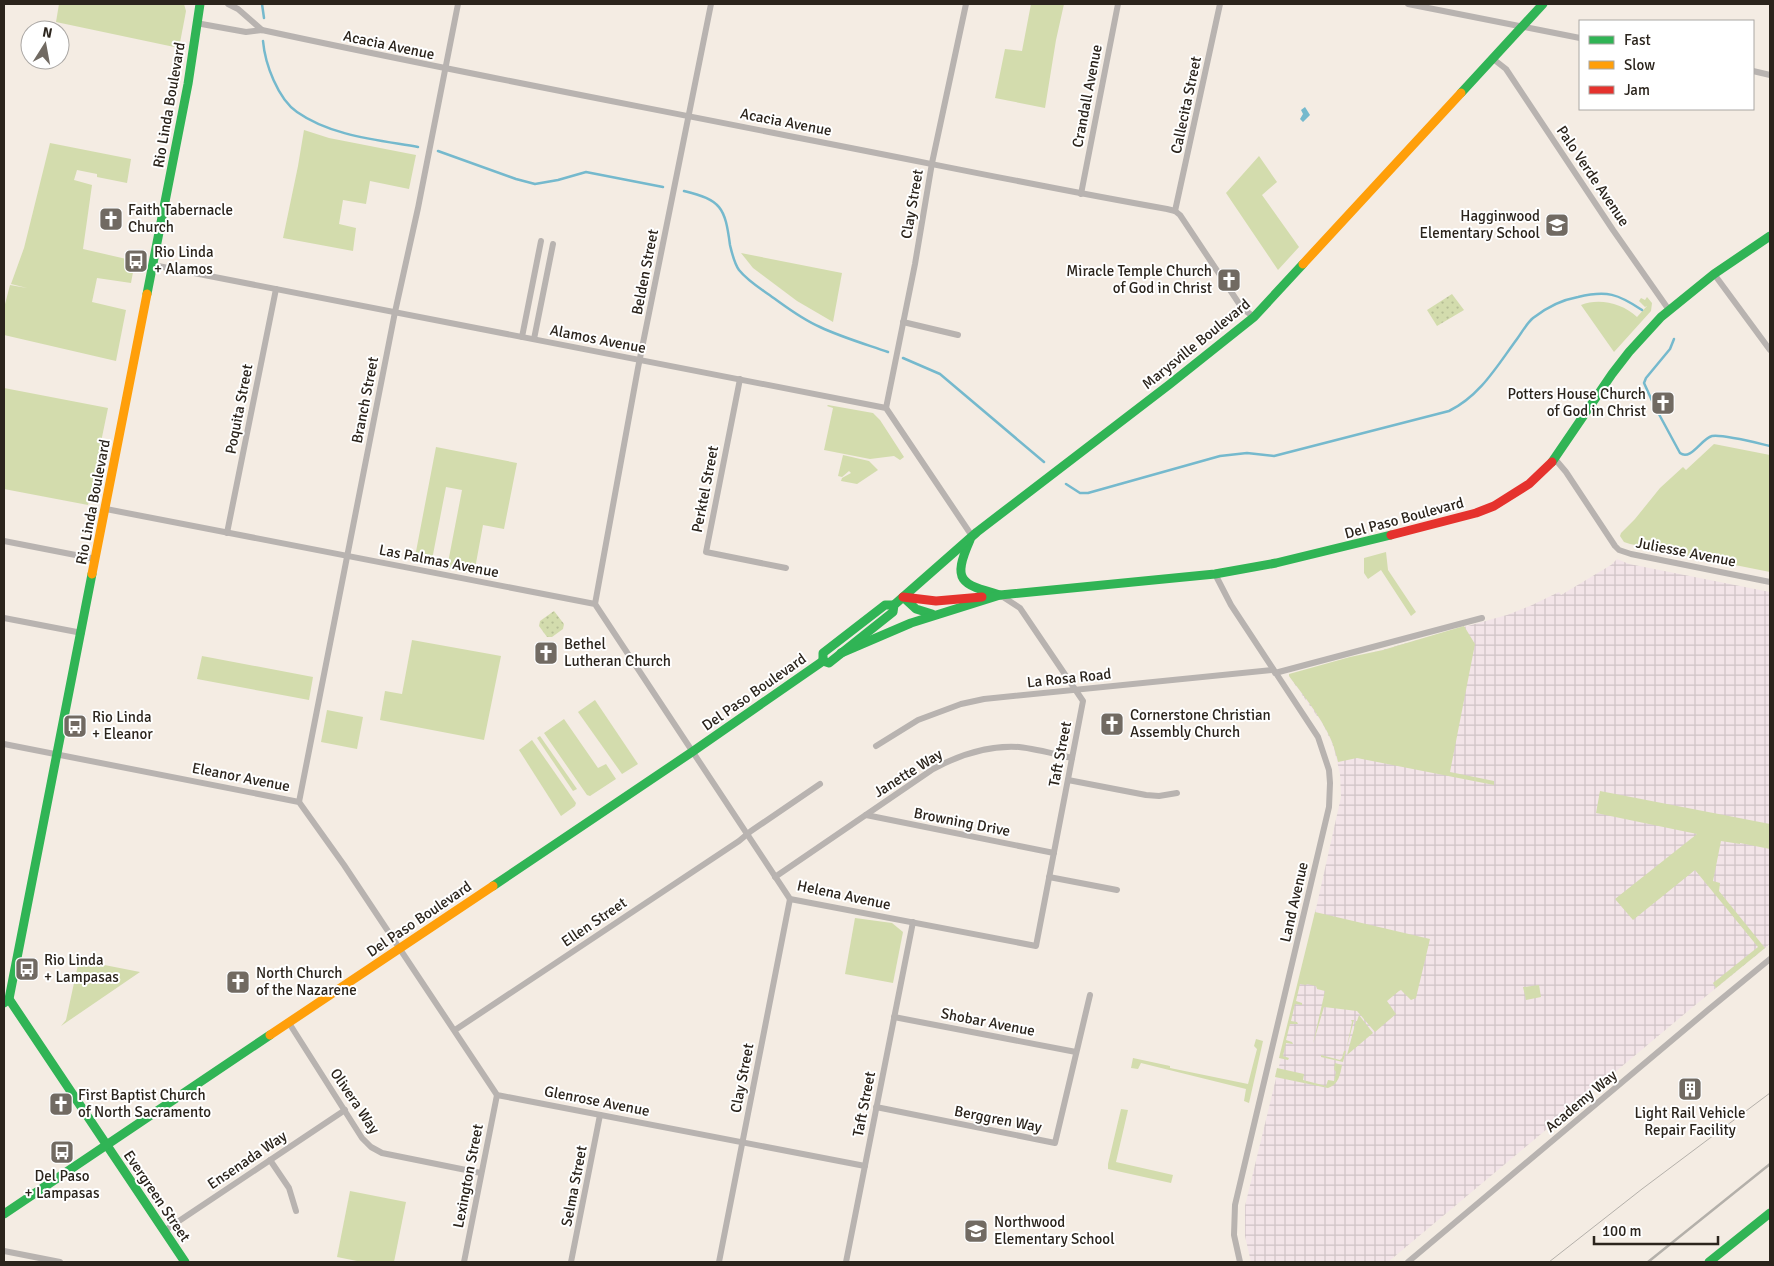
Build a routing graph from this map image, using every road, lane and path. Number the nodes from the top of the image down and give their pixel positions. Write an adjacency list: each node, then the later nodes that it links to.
1 (200, 4): 11 (main road, Rio Linda Boulevard)
2 (228, 4): 13 (street, Acacia Avenue)
3 (458, 4): 16 (street, Branch Street)
4 (711, 4): 19 (street, Belden Street)
5 (966, 4): 20 (street, Clay Street)
6 (1118, 4): 21 (street, Crandall Avenue)
7 (1220, 4): 22 (street, Callecita Street)
8 (1408, 4): 10 (street)
9 (1543, 4): 12 (main road, Marysville Boulevard)
10 (1434, 6): 12 (street)
11 (196, 23): 13 (street, Acacia Avenue); 28 (main road, Rio Linda Boulevard)
12 (1522, 26): 14 (street); 15 (main road, Marysville Boulevard)
13 (262, 30): 16 (street, Acacia Avenue)
14 (1579, 38)
15 (1492, 58): 31 (street, Palo Verde Avenue); 33 (main road, Marysville Boulevard)
16 (445, 69): 19 (street, Acacia Avenue); 32 (street, Branch Street)
17 (1754, 71): 18 (street)
18 (1770, 75)
19 (688, 116): 20 (street, Acacia Avenue); 39 (street, Belden Street)
20 (932, 164): 21 (street, Acacia Avenue); 34 (street, Clay Street)
21 (1081, 194): 22 (street, Acacia Avenue)
22 (1176, 211): 33 (street)
23 (1770, 236): 29 (main road, Del Paso Boulevard)
24 (541, 241): 26 (street)
25 (553, 244): 27 (street)
26 (539, 253): 27 (street); 36 (street)
27 (551, 256): 37 (street)
28 (153, 265): 30 (street, Alamos Avenue); 43 (main road, Rio Linda Boulevard)
29 (1714, 274): 31 (main road, Del Paso Boulevard); 38 (street)
30 (276, 289): 32 (street, Alamos Avenue); 44 (street, Poquita Street)
31 (1669, 310): 42 (main road, Del Paso Boulevard)
32 (395, 312): 36 (street, Alamos Avenue); 47 (street, Branch Street)
33 (1254, 317): 45 (main road, Marysville Boulevard)
34 (903, 322): 35 (street); 41 (street, Clay Street)
35 (958, 335)
36 (522, 337): 37 (street, Alamos Avenue)
37 (534, 339): 39 (street, Alamos Avenue)
38 (1770, 350)
39 (640, 360): 40 (street, Alamos Avenue); 54 (street, Belden Street)
40 (740, 379): 41 (street, Alamos Avenue); 49 (street, Perktel Street)
41 (886, 408): 45 (street)
42 (1555, 459): 50 (main road, Del Paso Boulevard); 51 (street, Juliesse Avenue)
43 (106, 509): 44 (street, Las Palmas Avenue); 48 (main road, Rio Linda Boulevard)
44 (227, 533): 47 (street, Las Palmas Avenue)
45 (972, 536): 52 (main road); 53 (main road, Marysville Boulevard)
46 (4, 541): 48 (street)
47 (348, 557): 54 (street, Las Palmas Avenue); 72 (street, Branch Street)
48 (96, 559): 59 (main road, Rio Linda Boulevard)
49 (786, 568)
50 (1215, 574): 52 (main road, Del Paso Boulevard); 62 (street, Land Avenue)
51 (1770, 582)
52 (1000, 595): 53 (main road); 56 (main road, Del Paso Boulevard); 63 (street, Taft Street)
53 (903, 597): 55 (main road, Marysville Boulevard); 56 (main road)
54 (595, 604): 66 (street)
55 (894, 605): 60 (main road, Marysville Boulevard); 61 (main road, Marysville Boulevard)
56 (935, 614): 60 (main road, Del Paso Boulevard)
57 (4, 618): 59 (street)
58 (1482, 618): 62 (street, La Rosa Road)
59 (82, 633): 67 (main road, Rio Linda Boulevard)
60 (841, 653): 61 (main road, Marysville Boulevard)
61 (823, 662): 66 (main road, Del Paso Boulevard)
62 (1274, 672): 63 (street, La Rosa Road); 110 (street, Land Avenue)
63 (1076, 690): 65 (street, La Rosa Road); 68 (street, Taft Street)
64 (4, 744): 67 (street, Eleanor Avenue)
65 (876, 746)
66 (692, 752): 74 (street, Helena Avenue); 82 (main road, Del Paso Boulevard)
67 (58, 754): 72 (street, Eleanor Avenue); 85 (main road, Rio Linda Boulevard)
68 (1072, 758): 69 (street, Taft Street); 73 (street, Janette Way)
69 (1068, 780): 71 (street); 75 (street, Taft Street)
70 (820, 784): 74 (street)
71 (1177, 792)
72 (299, 802): 82 (street, Eleanor Avenue)
73 (866, 815): 75 (street, Browning Drive); 76 (street, Janette Way)
74 (747, 835): 76 (street, Helena Avenue); 88 (street, Ellen Street)
75 (1054, 853): 77 (street, Taft Street)
76 (775, 877): 79 (street, Helena Avenue)
77 (1049, 877): 78 (street); 81 (street, Taft Street)
78 (1117, 890)
79 (790, 899): 80 (street, Helena Avenue); 94 (street, Clay Street)
80 (913, 922): 81 (street, Helena Avenue); 86 (street, Taft Street)
81 (1036, 946)
82 (400, 948): 87 (main road, Del Paso Boulevard); 88 (street)
83 (1770, 959): 111 (street, Academy Way)
84 (1090, 995): 89 (street, Berggren Way)
85 (5, 1000): 95 (main road, Evergreen Street)
86 (894, 1017): 89 (street, Shobar Avenue); 91 (street, Taft Street)
87 (289, 1023): 92 (street, Olivera Way); 95 (main road, Del Paso Boulevard)
88 (455, 1030): 90 (street)
89 (1076, 1052): 91 (street, Berggren Way)
90 (497, 1095): 93 (street, Glenrose Avenue); 98 (street, Lexington Street)
91 (876, 1107): 97 (street, Taft Street)
92 (345, 1110): 96 (street, Ensenada Way); 98 (street, Olivera Way)
93 (600, 1115): 94 (street, Glenrose Avenue); 107 (street, Selma Street)
94 (743, 1142): 97 (street, Glenrose Avenue); 108 (street, Clay Street)
95 (107, 1145): 101 (main road, Del Paso Boulevard); 102 (main road, Evergreen Street)
96 (270, 1160): 99 (street); 102 (street, Ensenada Way)
97 (865, 1166): 109 (street, Taft Street)
98 (481, 1173): 106 (street, Lexington Street)
99 (296, 1211)
100 (1770, 1213): 112 (main road)
101 (4, 1214)
102 (164, 1231): 105 (main road, Evergreen Street)
103 (4, 1251): 104 (street)
104 (60, 1262)
105 (185, 1262)
106 (464, 1262)
107 (571, 1262)
108 (719, 1262)
109 (846, 1262)
110 (1240, 1262)
111 (1408, 1262)
112 (1709, 1262)

